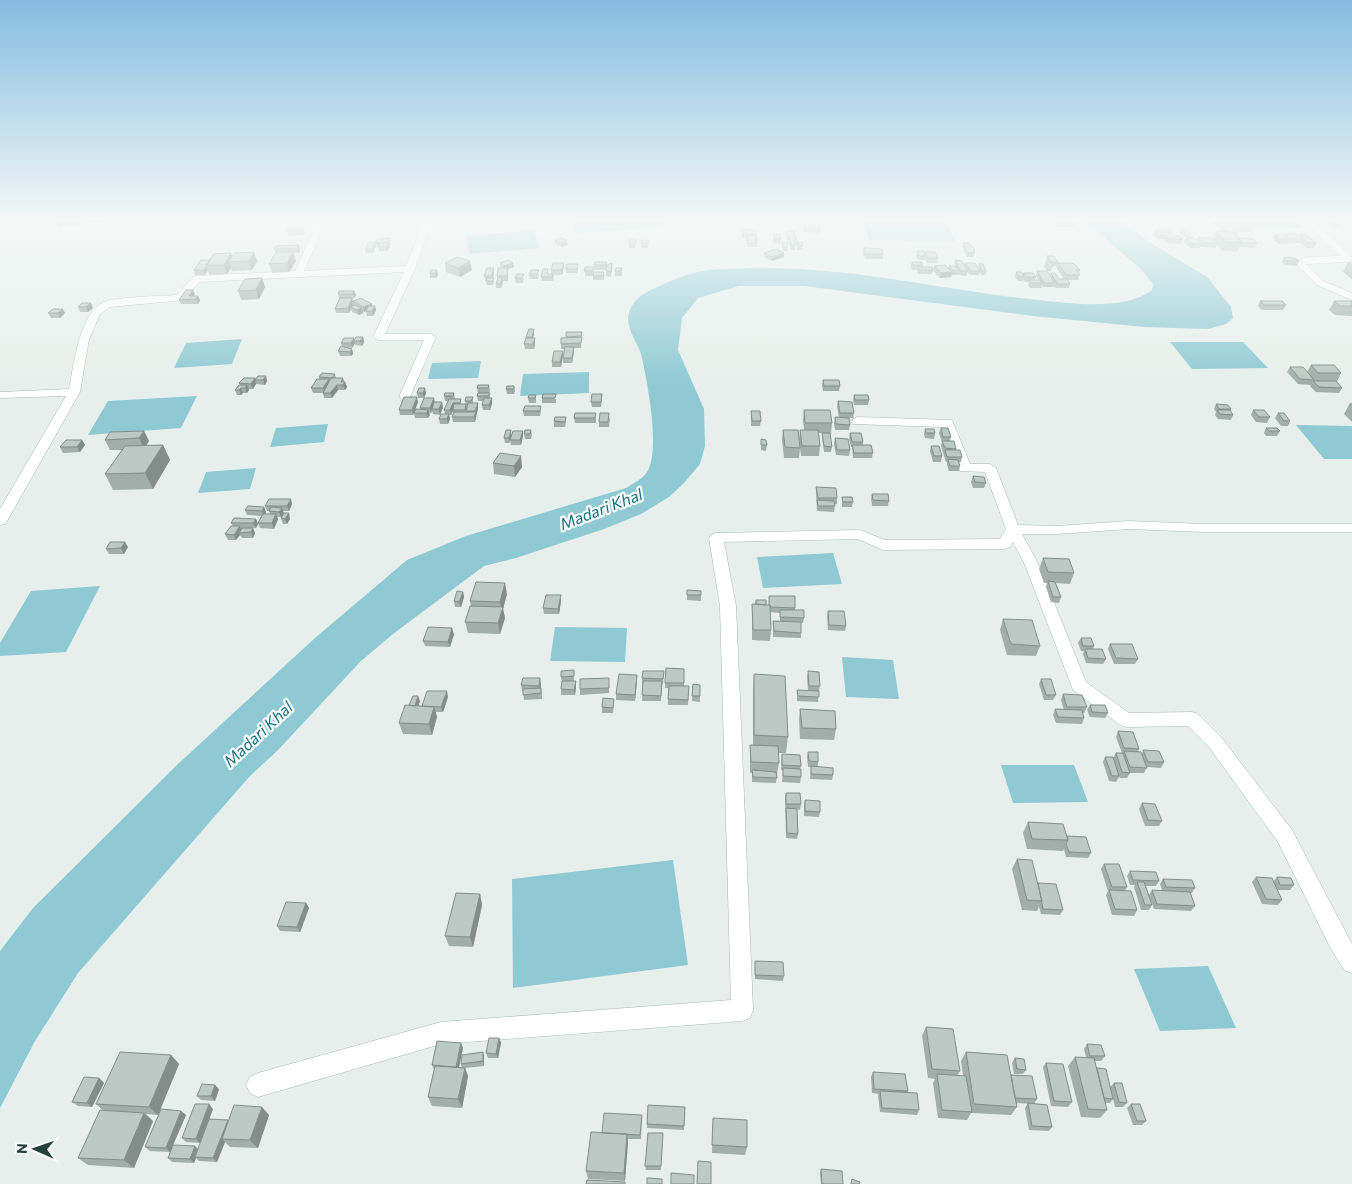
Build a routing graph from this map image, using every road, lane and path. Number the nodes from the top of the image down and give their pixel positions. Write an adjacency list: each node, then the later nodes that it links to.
1 (272, 275): 5 (street)
2 (407, 275): 7 (street)
3 (1312, 275): 4 (street)
4 (1352, 297)
5 (74, 392): 6 (street); 9 (street)
6 (0, 395)
7 (405, 397)
8 (857, 421): 11 (street)
9 (0, 521)
10 (1352, 528): 11 (street)
11 (1013, 529): 12 (street); 13 (street)
12 (1352, 963)
13 (258, 1085)

